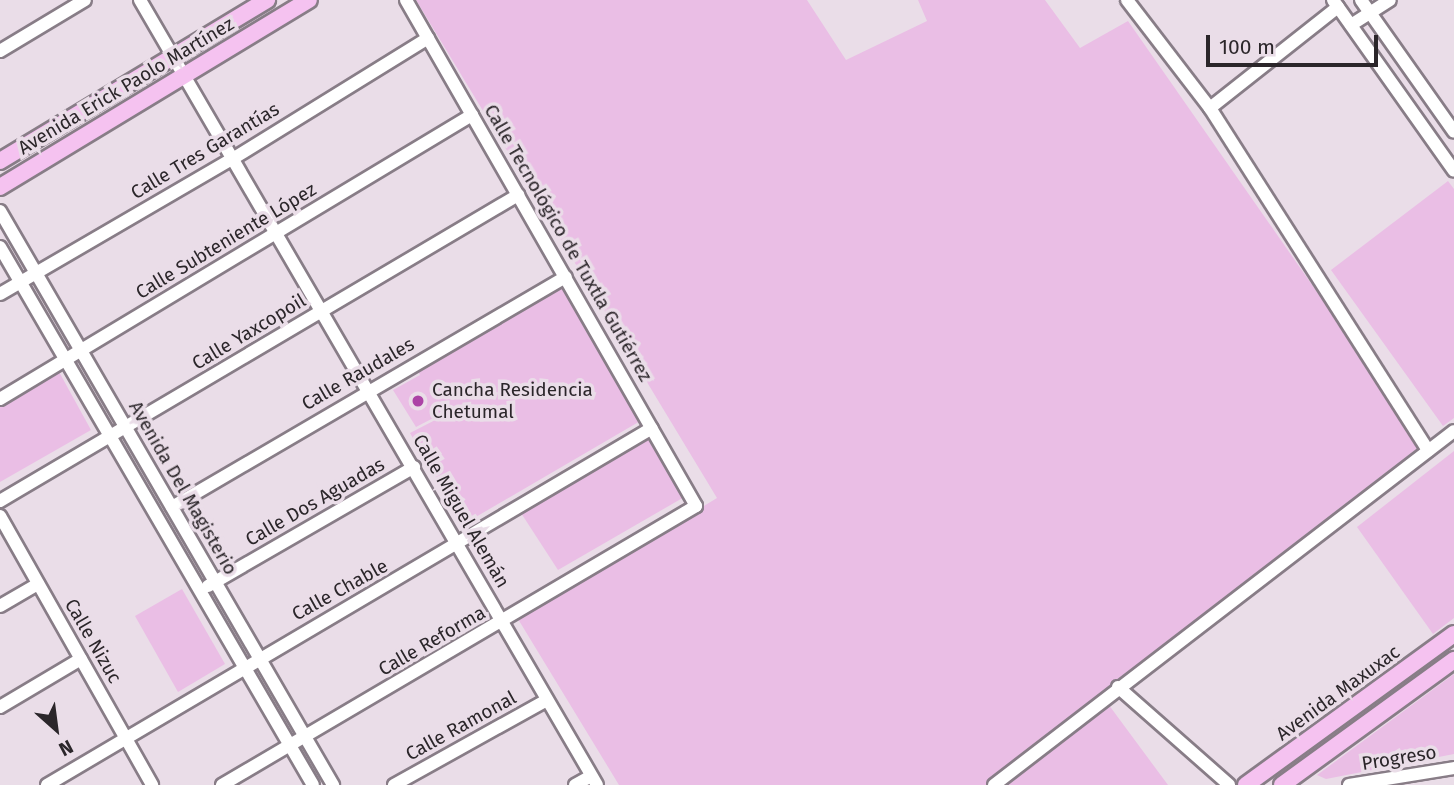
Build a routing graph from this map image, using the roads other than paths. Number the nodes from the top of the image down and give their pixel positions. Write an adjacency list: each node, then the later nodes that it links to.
1 (85, 0): 13 (street)
2 (140, 0): 14 (street, Calle Miguel Alemán)
3 (267, 0): 14 (main road, Avenida Erick Paolo Martínez)
4 (309, 0): 15 (main road, Avenida Erick Paolo Martínez)
5 (407, 0): 12 (street, Calle Tecnológico de Tuxtla Gutiérrez)
6 (1127, 0): 16 (street)
7 (1361, 0): 10 (street)
8 (1390, 0): 10 (street)
9 (1336, 4): 11 (street); 16 (street)
10 (1370, 13): 11 (street); 18 (street)
11 (1351, 25): 19 (street)
12 (428, 38): 17 (street, Calle Tecnológico de Tuxtla Gutiérrez); 20 (street, Calle Tres Garantías)
13 (0, 51)
14 (174, 56): 15 (street, Calle Miguel Alemán); 21 (main road, Avenida Erick Paolo Martínez)
15 (185, 75): 20 (street, Calle Miguel Alemán); 23 (main road, Avenida Erick Paolo Martínez)
16 (1210, 108): 41 (street)
17 (472, 115): 24 (street, Calle Tecnológico de Tuxtla Gutiérrez); 26 (street, Calle Subteniente López)
18 (1452, 126): 19 (street)
19 (1430, 137): 22 (street)
20 (234, 158): 26 (street, Calle Miguel Alemán); 28 (street, Calle Tres Garantías)
21 (0, 161)
22 (1454, 171)
23 (0, 187)
24 (518, 195): 29 (street, Calle Tecnológico de Tuxtla Gutiérrez); 32 (street, Calle Yaxcopoil)
25 (0, 211): 28 (street, Avenida Del Magisterio)
26 (276, 232): 32 (street, Calle Miguel Alemán); 33 (street, Calle Subteniente López)
27 (0, 247): 30 (street, Avenida Del Magisterio)
28 (36, 273): 30 (street, Calle Tres Garantías); 33 (street, Avenida Del Magisterio)
29 (566, 278): 35 (street, Calle Raudales); 37 (street, Calle Tecnológico de Tuxtla Gutiérrez)
30 (21, 282): 31 (street, Calle Tres Garantías); 34 (street, Avenida Del Magisterio)
31 (0, 294)
32 (322, 310): 35 (street, Calle Miguel Alemán); 38 (street, Calle Yaxcopoil)
33 (82, 352): 34 (street, Calle Subteniente López); 38 (street, Avenida Del Magisterio)
34 (67, 361): 36 (street, Calle Subteniente López); 40 (street, Avenida Del Magisterio)
35 (368, 390): 42 (street, Calle Miguel Alemán); 45 (street, Calle Raudales)
36 (0, 399)
37 (652, 428): 44 (street, Calle Tecnológico de Tuxtla Gutiérrez); 47 (street, Calle Chable)
38 (126, 429): 40 (street, Calle Yaxcopoil); 45 (street, Avenida Del Magisterio)
39 (1454, 431): 41 (street)
40 (111, 437): 43 (street, Calle Yaxcopoil); 50 (street, Avenida Del Magisterio)
41 (1428, 450): 58 (street)
42 (414, 467): 47 (street, Calle Miguel Alemán); 48 (street, Calle Dos Aguadas)
43 (0, 501)
44 (696, 506): 52 (street, Calle Reforma)
45 (172, 507): 48 (street, Avenida Del Magisterio)
46 (0, 516): 49 (street, Calle Nizuc)
47 (458, 545): 52 (street, Calle Miguel Alemán); 54 (street, Calle Chable)
48 (215, 583): 50 (street, Calle Dos Aguadas); 54 (street, Avenida Del Magisterio)
49 (38, 584): 51 (street); 55 (street, Calle Nizuc)
50 (200, 591): 57 (street, Avenida Del Magisterio)
51 (0, 606)
52 (503, 621): 59 (street, Calle Miguel Alemán); 61 (street, Calle Reforma)
53 (1454, 634): 75 (main road, Avenida Maxuxac)
54 (259, 658): 57 (street, Calle Chable); 61 (street, Avenida Del Magisterio)
55 (81, 659): 60 (street); 62 (street, Calle Nizuc)
56 (1454, 660): 76 (main road)
57 (245, 668): 62 (street, Calle Chable); 63 (street, Avenida Del Magisterio)
58 (1118, 687): 73 (street); 74 (street)
59 (547, 700): 65 (street, Calle Miguel Alemán); 71 (street, Calle Ramonal)
60 (0, 707)
61 (305, 737): 63 (street, Calle Reforma); 70 (street, Avenida Del Magisterio)
62 (125, 738): 66 (street, Calle Chable); 67 (street, Calle Nizuc)
63 (290, 746): 68 (street, Calle Reforma); 69 (street, Avenida Del Magisterio)
64 (1454, 768): 77 (street, Progreso)
65 (594, 780): 72 (street)
66 (47, 785)
67 (152, 785)
68 (222, 785)
69 (313, 785)
70 (333, 785)
71 (394, 785)
72 (575, 785)
73 (994, 785)
74 (1229, 785)
75 (1246, 785)
76 (1282, 785)
77 (1349, 785)

